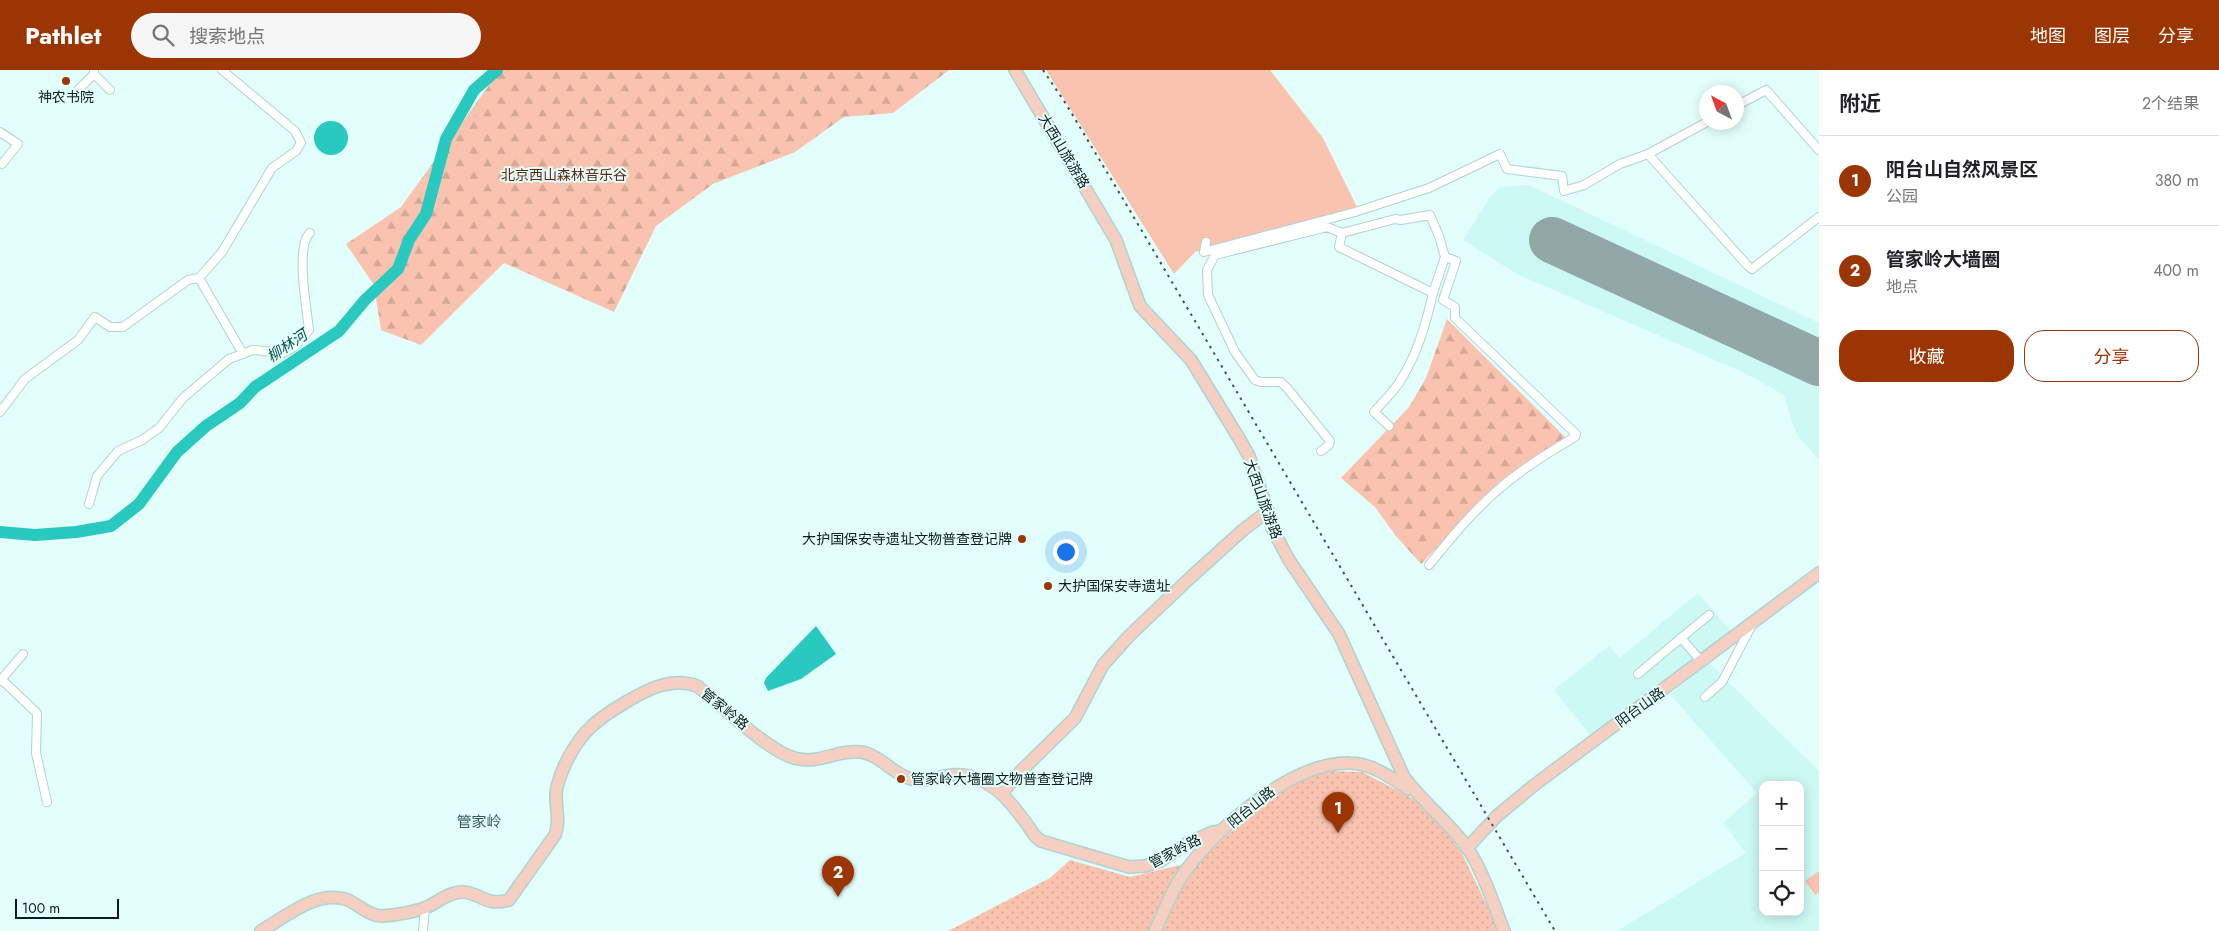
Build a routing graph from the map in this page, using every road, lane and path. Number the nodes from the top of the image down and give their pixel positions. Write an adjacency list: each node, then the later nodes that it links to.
1 (222, 70): 17 (street)
2 (1015, 70): 24 (street, 大西山旅游路)
3 (94, 72): 4 (street); 5 (street)
4 (78, 90)
5 (110, 90)
6 (1744, 102): 9 (street)
7 (1699, 126): 10 (street)
8 (0, 132): 11 (street)
9 (1819, 150)
10 (1648, 154): 12 (street); 15 (street)
11 (2, 164)
12 (1819, 217)
13 (310, 233): 19 (street)
14 (1342, 233): 16 (street); 18 (street); 22 (street)
15 (1206, 242)
16 (1445, 257): 18 (street); 25 (street)
17 (199, 278): 19 (street); 20 (street)
18 (1433, 293): 21 (street)
19 (243, 354): 23 (street)
20 (0, 412)
21 (1389, 426)
22 (1321, 452)
23 (89, 504)
24 (1268, 511): 35 (street, 大西山旅游路); 37 (street)
25 (1428, 564)
26 (1819, 574): 28 (street, 阳台山路)
27 (1709, 615): 29 (street)
28 (1753, 623): 31 (street, 阳台山路); 34 (street)
29 (1681, 638): 31 (street); 32 (street)
30 (23, 654): 33 (street)
31 (1701, 661): 41 (street, 阳台山路)
32 (1638, 674)
33 (1, 680): 39 (street)
34 (1705, 696)
35 (1395, 757): 36 (street); 38 (street, 大西山旅游路)
36 (1378, 771): 38 (street, 阳台山路); 40 (street, 阳台山路)
37 (1002, 794): 40 (street, 管家岭路); 42 (street, 管家岭路)
38 (1418, 797): 41 (street, 大西山旅游路)
39 (47, 802)
40 (1221, 831): 45 (street, 阳台山路)
41 (1467, 848): 46 (street, 大西山旅游路)
42 (425, 908): 43 (street, 管家岭路); 44 (street)
43 (262, 931)
44 (423, 931)
45 (1155, 931)
46 (1504, 931)

